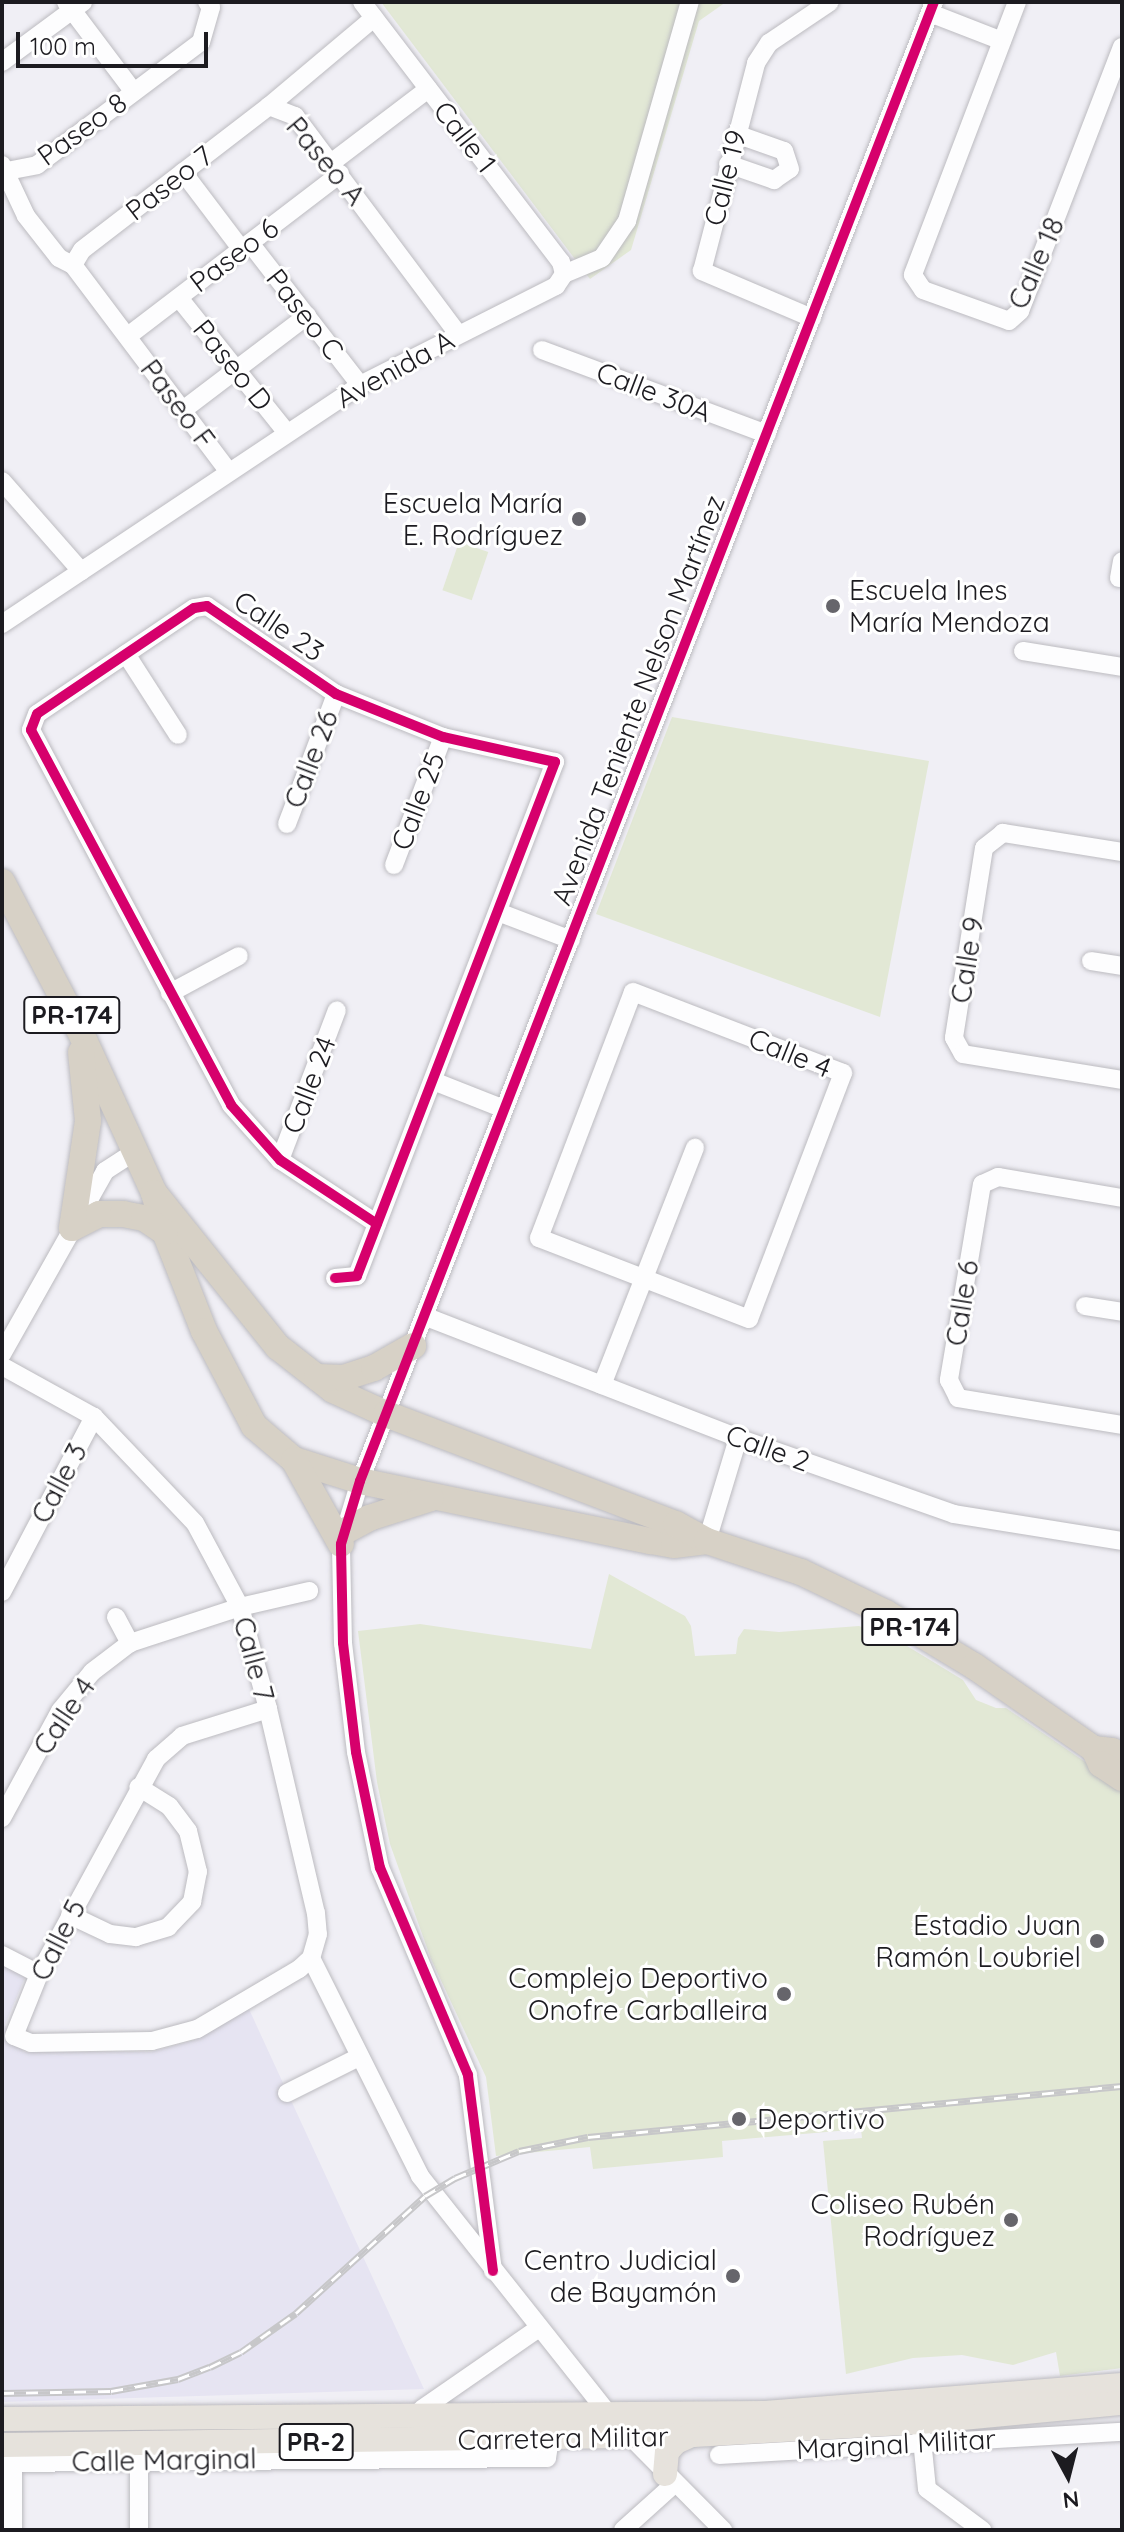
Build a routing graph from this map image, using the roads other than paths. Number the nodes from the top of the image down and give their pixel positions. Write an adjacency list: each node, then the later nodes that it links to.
1 (362, 2): 8 (street, Calle 1)
2 (690, 2): 22 (street, Avenida A)
3 (830, 2): 15 (street, Calle 19)
4 (1017, 2): 9 (street, Calle 18)
5 (209, 4): 13 (street, Paseo 8)
6 (74, 5): 11 (street); 13 (street)
7 (932, 7): 9 (street); 25 (street, Avenida Teniente Nelson Martínez)
8 (374, 18): 12 (street, Calle 1); 14 (street, Paseo 7)
9 (1002, 41): 10 (street, Calle 18)
10 (1122, 47)
11 (2, 62)
12 (428, 89): 18 (street); 22 (street, Calle 1)
13 (133, 91): 17 (street, Paseo 8)
14 (269, 106): 18 (street, Paseo A); 19 (street, Paseo 7)
15 (736, 134): 16 (street, Calle 19); 16 (street)
16 (728, 164): 25 (street, Calle 19)
17 (5, 168): 21 (street)
18 (335, 168): 20 (street, Paseo 6); 26 (street, Paseo A)
19 (183, 172): 20 (street, Paseo C); 21 (street, Paseo 7)
20 (246, 246): 23 (street, Paseo 6); 24 (street, Paseo C)
21 (73, 265): 27 (street, Paseo F)
22 (564, 274): 26 (street, Avenida A)
23 (179, 298): 27 (street, Paseo 6); 29 (street, Paseo D)
24 (307, 316): 29 (street); 30 (street, Paseo C)
25 (812, 318): 33 (street, Avenida Teniente Nelson Martínez)
26 (458, 334): 30 (street, Avenida A)
27 (128, 336): 31 (street, Paseo F)
28 (542, 350): 33 (street, Calle 30A)
29 (238, 370): 31 (street); 32 (street, Paseo D)
30 (360, 385): 32 (street, Avenida A)
31 (183, 410): 34 (street, Paseo F)
32 (287, 433): 34 (street, Avenida A)
33 (767, 434): 49 (street, Avenida Teniente Nelson Martínez)
34 (229, 472): 36 (street, Avenida A)
35 (2, 481): 36 (street)
36 (81, 571): 37 (street)
37 (2, 624)
38 (1023, 651): 40 (street)
39 (126, 654): 41 (street, Calle 23); 42 (street); 53 (street, Calle 23)
40 (1122, 667)
41 (336, 694): 43 (street, Calle 23); 44 (street, Calle 26)
42 (178, 735)
43 (443, 737): 46 (street, Calle 25); 48 (street, Calle 23)
44 (287, 824)
45 (1122, 852): 56 (street, Calle 9)
46 (394, 865)
47 (2, 882): 55 (highway, PR-174)
48 (498, 912): 49 (street); 57 (street, Calle 23)
49 (571, 940): 58 (street, Avenida Teniente Nelson Martínez)
50 (239, 956): 53 (street)
51 (1091, 961): 52 (street)
52 (1122, 966)
53 (170, 993): 61 (street, Calle 23)
54 (337, 1010): 61 (street, Calle 24)
55 (79, 1029): 60 (highway, PR-174); 65 (highway)
56 (1122, 1080)
57 (433, 1081): 58 (street); 64 (street, Calle 23)
58 (504, 1109): 73 (street, Avenida Teniente Nelson Martínez)
59 (695, 1148): 68 (street)
60 (134, 1152): 62 (highway, PR-174); 65 (street)
61 (280, 1160): 64 (street, Calle 23)
62 (154, 1193): 66 (highway, PR-174); 71 (highway, PR-174)
63 (1122, 1198): 81 (street, Calle 6)
64 (377, 1224): 67 (street, Calle 23)
65 (72, 1228): 66 (highway); 75 (street)
66 (165, 1232): 69 (highway, PR-174)
67 (335, 1278)
68 (644, 1278): 68 (street, Calle 4); 78 (street)
69 (186, 1286): 71 (highway); 83 (highway, PR-174)
70 (1085, 1306): 72 (street)
71 (247, 1308): 77 (highway, PR-174)
72 (1122, 1312)
73 (424, 1316): 74 (street, Avenida Teniente Nelson Martínez); 78 (street, Calle 2)
74 (413, 1346): 77 (highway); 79 (street, Avenida Teniente Nelson Martínez)
75 (2, 1354)
76 (2, 1366): 80 (street, Calle 7)
77 (317, 1377): 79 (highway, PR-174)
78 (602, 1385): 82 (street, Calle 2)
79 (386, 1414): 84 (street, Avenida Teniente Nelson Martínez); 87 (highway, PR-174)
80 (94, 1417): 90 (street, Calle 3); 91 (street, Calle 7)
81 (1122, 1425)
82 (738, 1438): 87 (street); 88 (street, Calle 2)
83 (294, 1460): 84 (highway, PR-174); 86 (highway)
84 (360, 1481): 85 (highway, PR-174); 86 (street, Avenida Teniente Nelson Martínez)
85 (437, 1497): 86 (highway); 87 (highway, PR-174)
86 (343, 1537): 106 (street, Avenida Teniente Nelson Martínez)
87 (707, 1541): 95 (highway, PR-174)
88 (1122, 1541)
89 (309, 1591): 91 (street, Calle 4)
90 (2, 1592)
91 (240, 1607): 93 (street, Calle 4); 94 (street, Calle 7)
92 (116, 1617): 93 (street)
93 (130, 1643): 99 (street, Calle 4)
94 (268, 1709): 98 (street, Calle 5); 102 (street, Calle 7)
95 (1094, 1749): 96 (highway, PR-174); 97 (highway, PR-174)
96 (1122, 1757)
97 (1122, 1778)
98 (138, 1787): 100 (street, Calle 5); 100 (street)
99 (2, 1818)
100 (70, 1915): 103 (street, Calle 5)
101 (2, 1955): 103 (street)
102 (311, 1958): 103 (street, Calle 5); 104 (street)
103 (39, 1974)
104 (359, 2057): 105 (street); 106 (street)
105 (287, 2093)
106 (493, 2271): 107 (street)
107 (539, 2328): 112 (street); 113 (street)
108 (1122, 2374): 110 (main road)
109 (1122, 2385): 110 (main road, Carretera Militar / PR-2)
110 (1051, 2402): 111 (main road, Carretera Militar / PR-2); 114 (main road); 116 (main road, Carretera Militar / PR-2)
111 (1122, 2403)
112 (422, 2409)
113 (610, 2416): 115 (main road, Carretera Militar / PR-2); 116 (main road, Carretera Militar / PR-2); 119 (street)
114 (1122, 2416)
115 (2, 2419)
116 (920, 2423): 117 (street, Marginal Militar); 118 (main road, Carretera Militar / PR-2); 121 (street, Marginal Militar); 128 (street)
117 (1122, 2432)
118 (693, 2435): 119 (main road, Carretera Militar / PR-2); 123 (main road)
119 (631, 2437): 120 (main road, Carretera Militar / PR-2); 123 (street)
120 (140, 2452): 122 (main road, Carretera Militar / PR-2); 125 (street)
121 (719, 2455)
122 (6, 2457): 124 (street)
123 (670, 2479): 126 (street); 127 (street)
124 (13, 2530)
125 (139, 2530)
126 (623, 2530)
127 (723, 2530)
128 (982, 2530)

